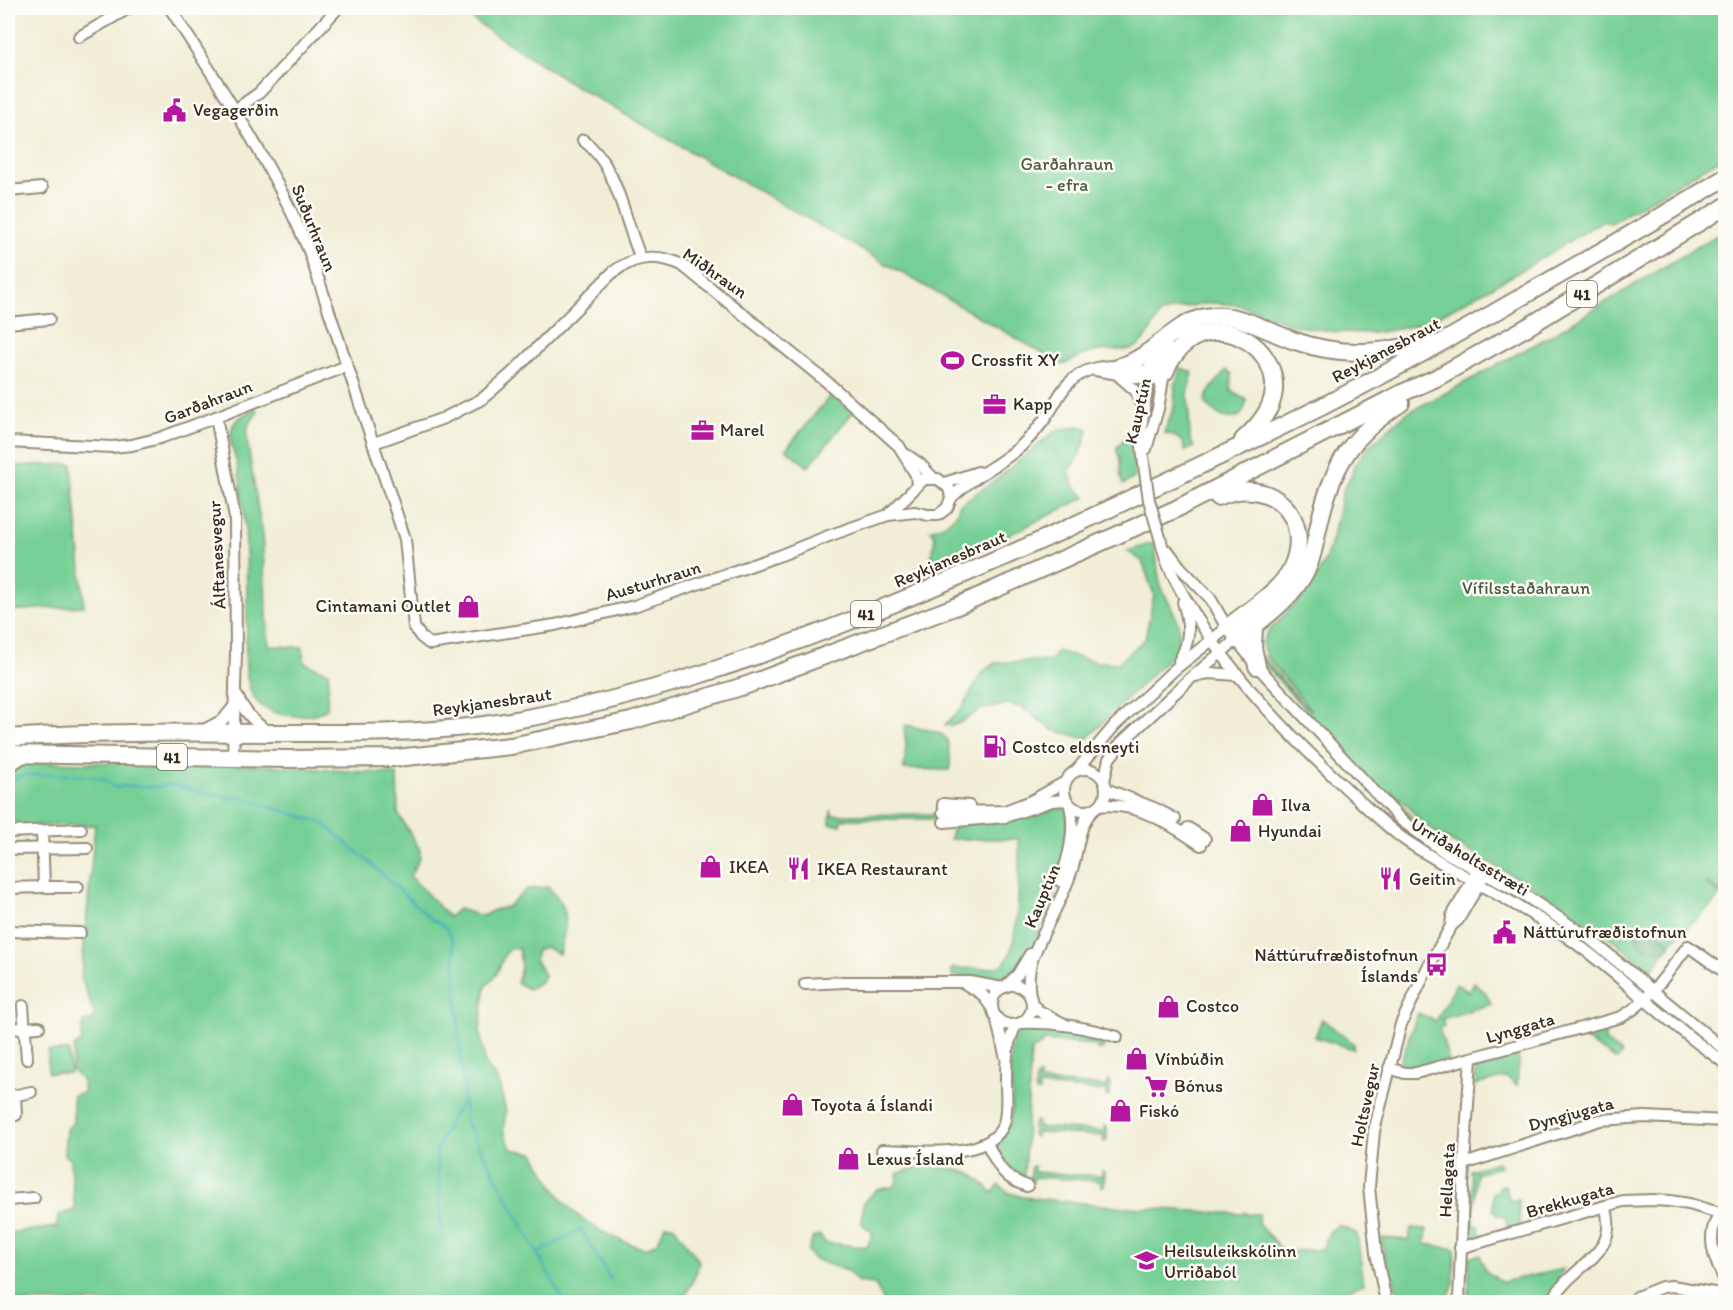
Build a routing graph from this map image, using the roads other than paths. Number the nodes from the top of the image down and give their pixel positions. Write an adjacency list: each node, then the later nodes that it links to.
1 (129, 8): 4 (street)
2 (170, 8): 5 (street, Suðurhraun)
3 (338, 8): 5 (street)
4 (79, 37)
5 (235, 110): 16 (street, Suðurhraun)
6 (583, 140): 11 (street)
7 (1725, 177): 15 (highway, Reykjanesbraut / 41)
8 (42, 188): 9 (street)
9 (8, 191)
10 (1725, 206): 19 (highway, 41)
11 (641, 258): 23 (street); 25 (street, Miðhraun)
12 (49, 319): 13 (street)
13 (8, 323)
14 (1170, 334): 15 (highway); 17 (highway); 18 (highway)
15 (1451, 338): 24 (highway, Reykjanesbraut / 41)
16 (347, 366): 21 (street, Garðahraun); 23 (street)
17 (1119, 370): 18 (street, Austurhraun); 20 (street); 27 (street, Austurhraun)
18 (1156, 378): 20 (street, Kauptún); 24 (highway); 26 (street, Kauptún)
19 (1436, 378): 35 (highway, 41); 37 (highway)
20 (1143, 414): 26 (street, Kauptún)
21 (216, 417): 22 (street, Garðahraun); 45 (street, Álftanesvegur)
22 (8, 442)
23 (374, 443): 33 (street, Austurhraun)
24 (1236, 448): 49 (highway, Reykjanesbraut / 41)
25 (904, 453): 28 (street, Miðhraun); 30 (street, Miðhraun)
26 (1144, 461): 34 (street, Kauptún, bridge)
27 (986, 469): 29 (street, Austurhraun); 31 (street, Austurhraun)
28 (933, 478): 29 (street); 30 (street, Austurhraun)
29 (945, 483): 31 (street)
30 (916, 487): 32 (street); 33 (street, Austurhraun)
31 (951, 498): 32 (street, Austurhraun)
32 (923, 513): 33 (street, Austurhraun)
33 (888, 515)
34 (1161, 541): 36 (street, Kauptún); 38 (street, Kauptún)
35 (1095, 546): 38 (highway); 53 (highway, 41)
36 (1177, 585): 39 (street, Kauptún); 42 (street)
37 (1254, 626): 38 (highway); 41 (highway)
38 (1232, 634): 39 (street); 40 (street, Kauptún); 41 (street, Urriðaholtsstræti)
39 (1210, 639): 40 (street, Kauptún); 42 (street)
40 (1221, 653): 43 (street, Urriðaholtsstræti); 44 (street, Kauptún)
41 (1257, 666): 66 (street, Urriðaholtsstræti)
42 (1175, 669): 55 (street)
43 (1237, 675): 44 (street); 66 (street, Urriðaholtsstræti)
44 (1192, 677): 57 (street, Kauptún)
45 (235, 693): 46 (street, Álftanesvegur); 49 (street)
46 (235, 705): 47 (street); 48 (street, Álftanesvegur)
47 (199, 732): 48 (highway, Reykjanesbraut / 41); 50 (highway, Reykjanesbraut / 41)
48 (234, 732): 49 (highway, Reykjanesbraut / 41); 53 (street, Álftanesvegur)
49 (270, 733)
50 (8, 738)
51 (8, 754): 52 (highway, 41)
52 (30, 754): 53 (highway, 41); 54 (street)
53 (233, 758)
54 (8, 767)
55 (1076, 771): 56 (street); 57 (street)
56 (1065, 782): 58 (street, Kauptún); 58 (street)
57 (1105, 785): 59 (street, Kauptún); 59 (street)
58 (1068, 803): 59 (street); 75 (street, Kauptún)
59 (1096, 808): 77 (street, Kauptún)
60 (81, 829): 61 (street)
61 (42, 831): 62 (street); 63 (street)
62 (8, 832)
63 (42, 848): 64 (street); 65 (street); 68 (street)
64 (87, 848)
65 (8, 849)
66 (1478, 877): 76 (street, Urriðaholtsstræti); 91 (street, Holtsvegur)
67 (78, 886): 68 (street)
68 (44, 887): 69 (street)
69 (8, 888)
70 (8, 931): 71 (street)
71 (80, 933)
72 (1725, 973): 76 (street)
73 (964, 982): 74 (street); 75 (street); 79 (street)
74 (805, 984)
75 (1004, 987): 77 (street); 79 (street, Kauptún)
76 (1648, 996): 86 (street, Urriðaholtsstræti); 88 (street, Lynggata); 90 (street, Urriðaholtsstræti)
77 (1031, 1000): 80 (street, Kauptún); 81 (street)
78 (23, 1006): 83 (street)
79 (994, 1012): 80 (street); 89 (street, Kauptún)
80 (1019, 1023): 81 (street); 89 (street, Kauptún)
81 (1067, 1026): 85 (street)
82 (39, 1027): 83 (street)
83 (25, 1028): 84 (street); 87 (street)
84 (8, 1029)
85 (1117, 1037)
86 (1725, 1051)
87 (27, 1059)
88 (1471, 1059): 91 (street, Lynggata); 98 (street, Hellagata)
89 (1006, 1062): 96 (street, Kauptún)
90 (1725, 1064)
91 (1389, 1068): 108 (street, Holtsvegur)
92 (31, 1092): 93 (street)
93 (11, 1097): 94 (street)
94 (16, 1114)
95 (1725, 1121): 98 (street, Dyngjugata)
96 (987, 1143): 97 (street); 99 (street)
97 (882, 1150)
98 (1464, 1164): 104 (street, Hellagata)
99 (1027, 1186)
100 (34, 1198): 101 (street)
101 (8, 1200)
102 (1605, 1206): 103 (street, Brekkugata); 104 (street, Brekkugata); 110 (street)
103 (1723, 1215): 105 (street)
104 (1461, 1248): 109 (street, Hellagata)
105 (1725, 1282)
106 (1725, 1295): 107 (street)
107 (1637, 1297)
108 (1386, 1302)
109 (1459, 1302)
110 (1552, 1302)

